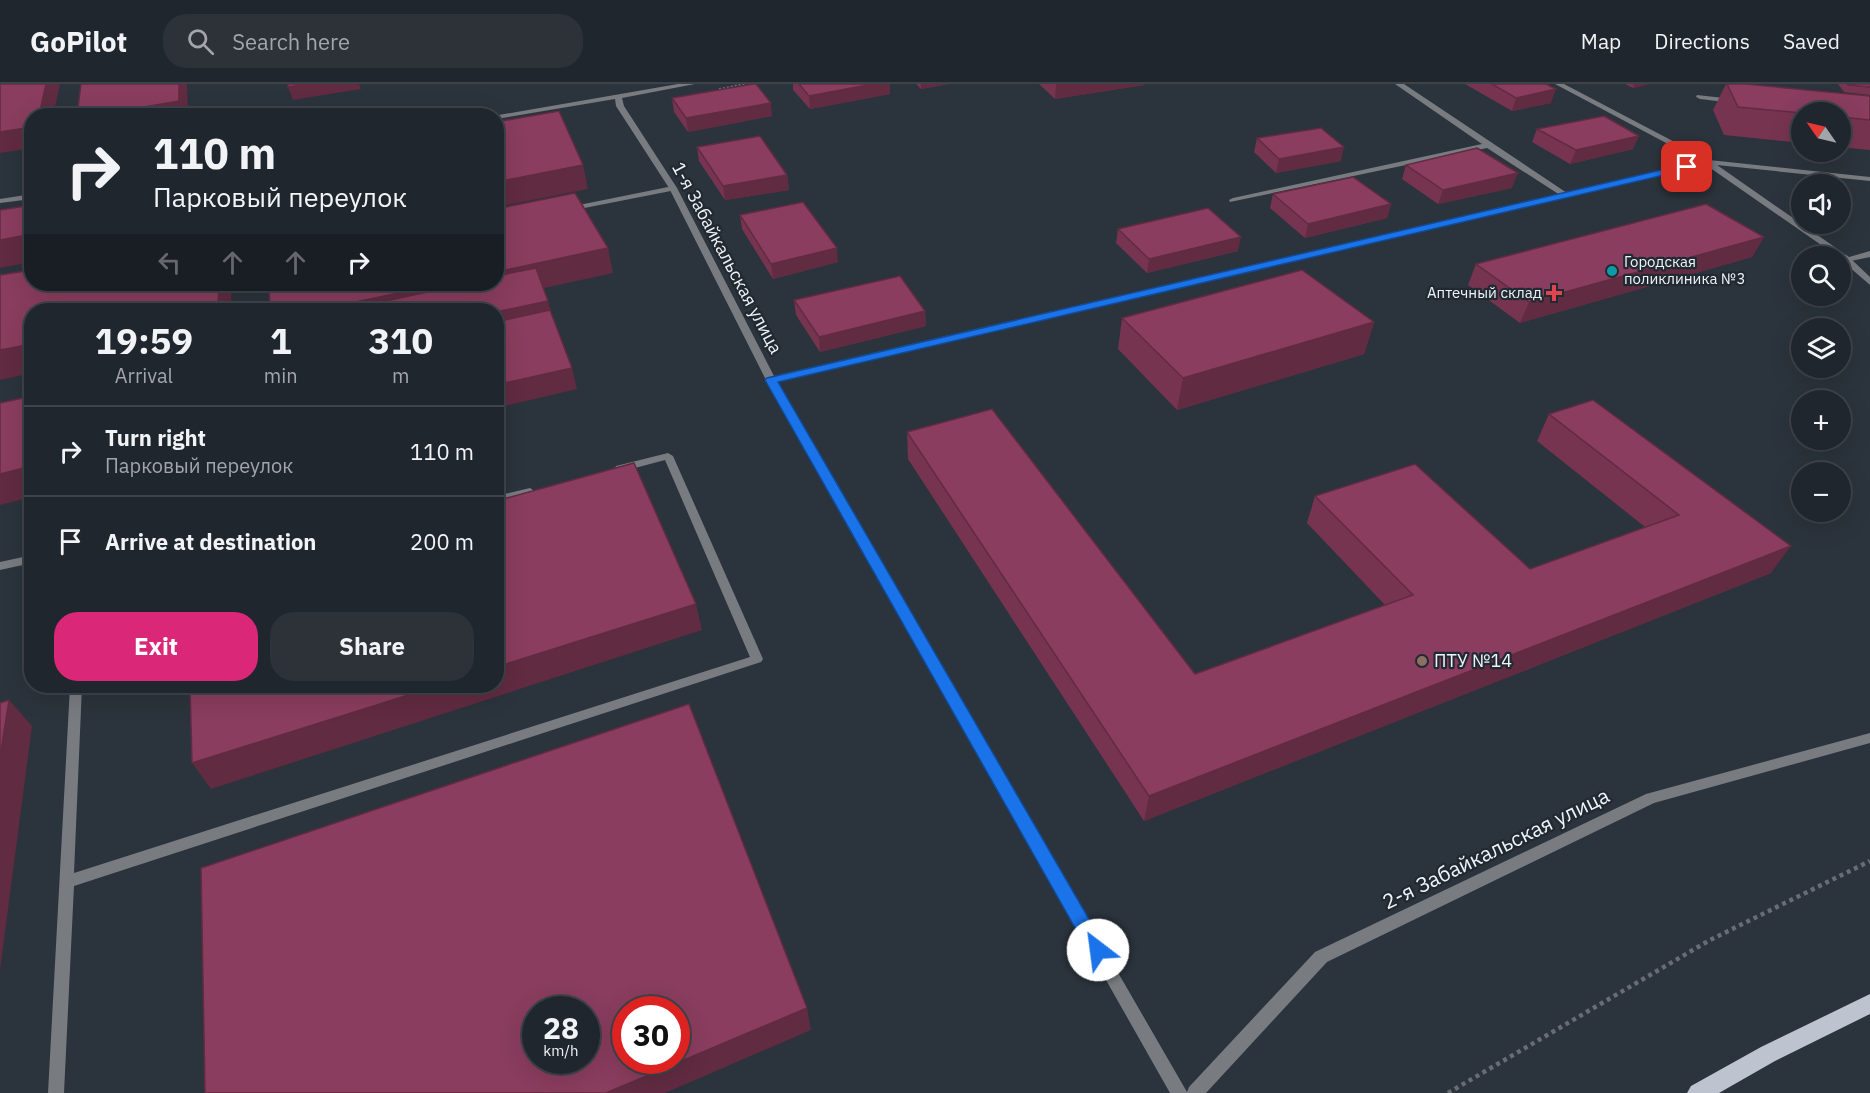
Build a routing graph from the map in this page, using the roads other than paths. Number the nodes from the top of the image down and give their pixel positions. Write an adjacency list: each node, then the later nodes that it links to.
1 (691, 84): 4 (street)
2 (1400, 84): 8 (street)
3 (1559, 84): 9 (street)
4 (618, 97): 7 (street); 11 (street, 1-я Забайкальская улица)
5 (1700, 97): 6 (street)
6 (1746, 102)
7 (504, 116)
8 (1488, 145): 12 (street); 14 (street)
9 (1707, 162): 10 (street); 12 (street); 17 (street)
10 (1870, 178)
11 (673, 188): 16 (street); 22 (street, 1-я Забайкальская улица)
12 (1566, 195): 22 (street)
13 (24, 197): 15 (street)
14 (1233, 200)
15 (0, 201)
16 (562, 210)
17 (1827, 246)
18 (1870, 254): 19 (street)
19 (1851, 258)
20 (1851, 264): 21 (street)
21 (1870, 282)
22 (771, 380): 33 (street, 1-я Забайкальская улица)
23 (610, 471): 30 (street)
24 (542, 488): 25 (street)
25 (504, 498)
26 (24, 561): 27 (street)
27 (0, 567)
28 (76, 693): 30 (street)
29 (1870, 738): 34 (street, 2-я Забайкальская улица)
30 (67, 882): 32 (street)
31 (1870, 1004): 35 (main road)
32 (56, 1093)
33 (1179, 1093)
34 (1195, 1093)
35 (1698, 1093)

